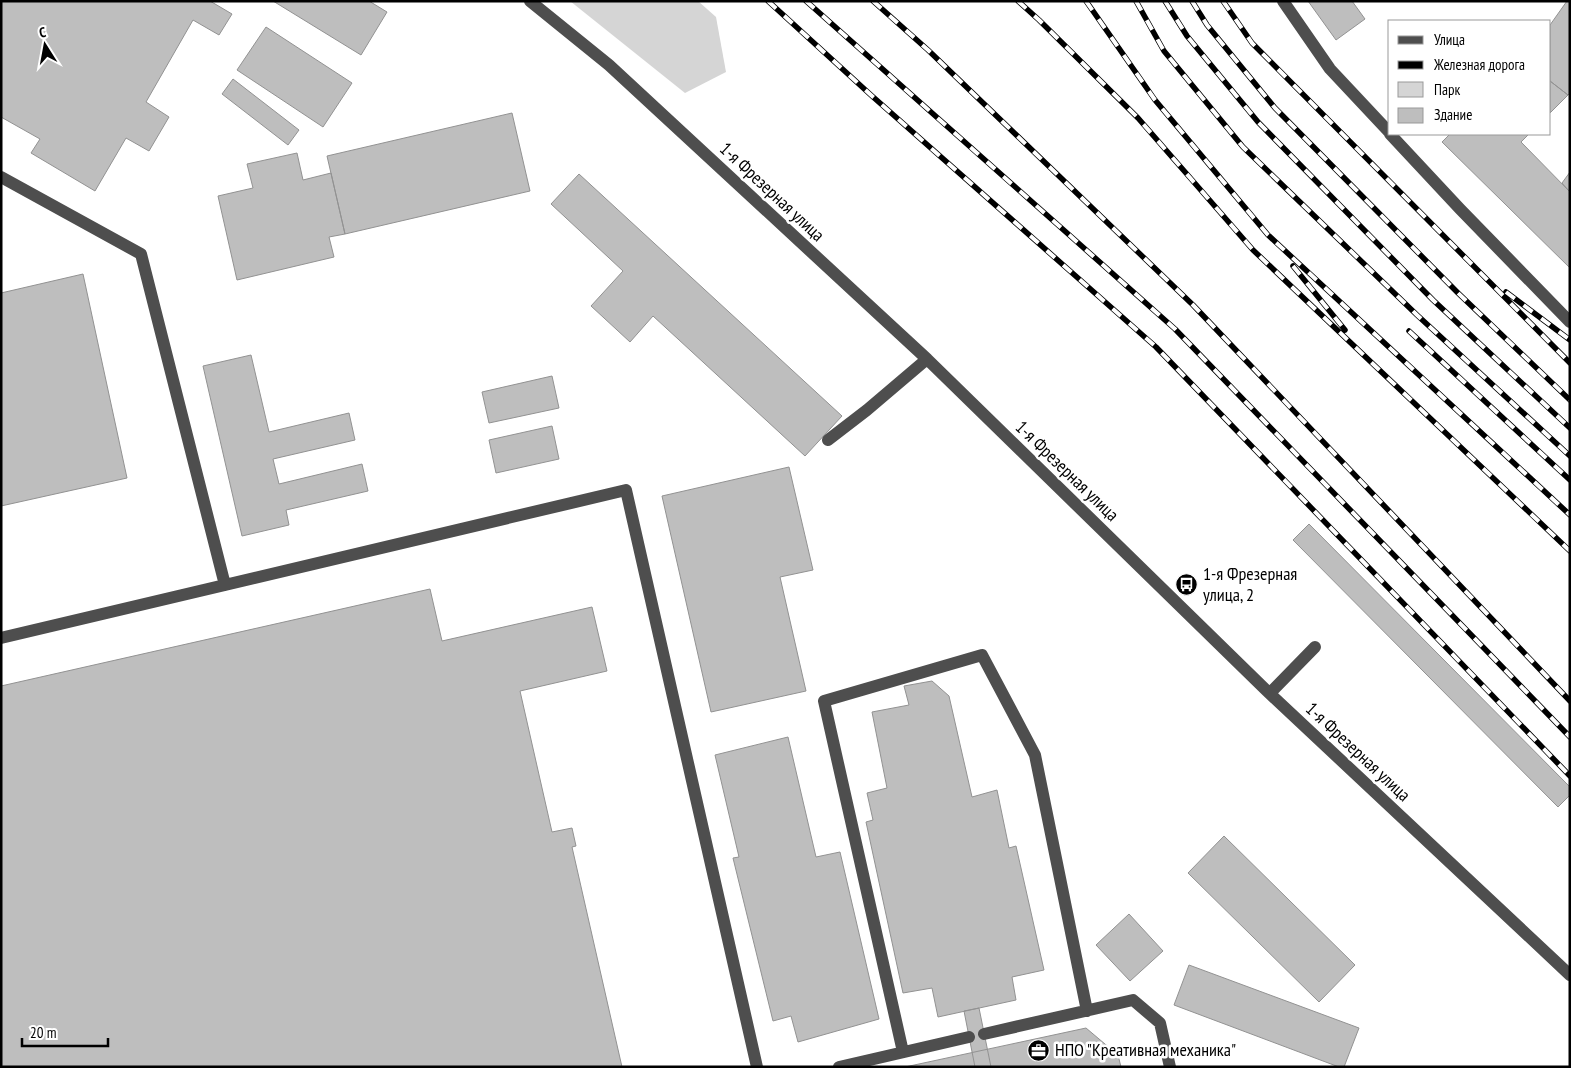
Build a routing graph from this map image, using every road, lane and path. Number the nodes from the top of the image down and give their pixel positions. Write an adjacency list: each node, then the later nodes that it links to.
1 (530, 1): 7 (street, 1-я Фрезерная улица)
2 (1283, 1): 3 (street)
3 (1388, 132)
4 (1391, 135): 6 (street)
5 (1, 177): 9 (street)
6 (1570, 322)
7 (927, 358): 8 (street); 12 (street, 1-я Фрезерная улица)
8 (828, 440)
9 (225, 585): 10 (street); 18 (street)
10 (1, 638)
11 (1316, 647): 12 (street)
12 (1270, 693): 13 (street, 1-я Фрезерная улица)
13 (1570, 975)
14 (1087, 1011): 15 (street); 17 (street); 20 (street)
15 (984, 1034)
16 (969, 1037): 17 (street)
17 (903, 1052): 19 (street)
18 (757, 1067)
19 (839, 1067)
20 (1170, 1067)

